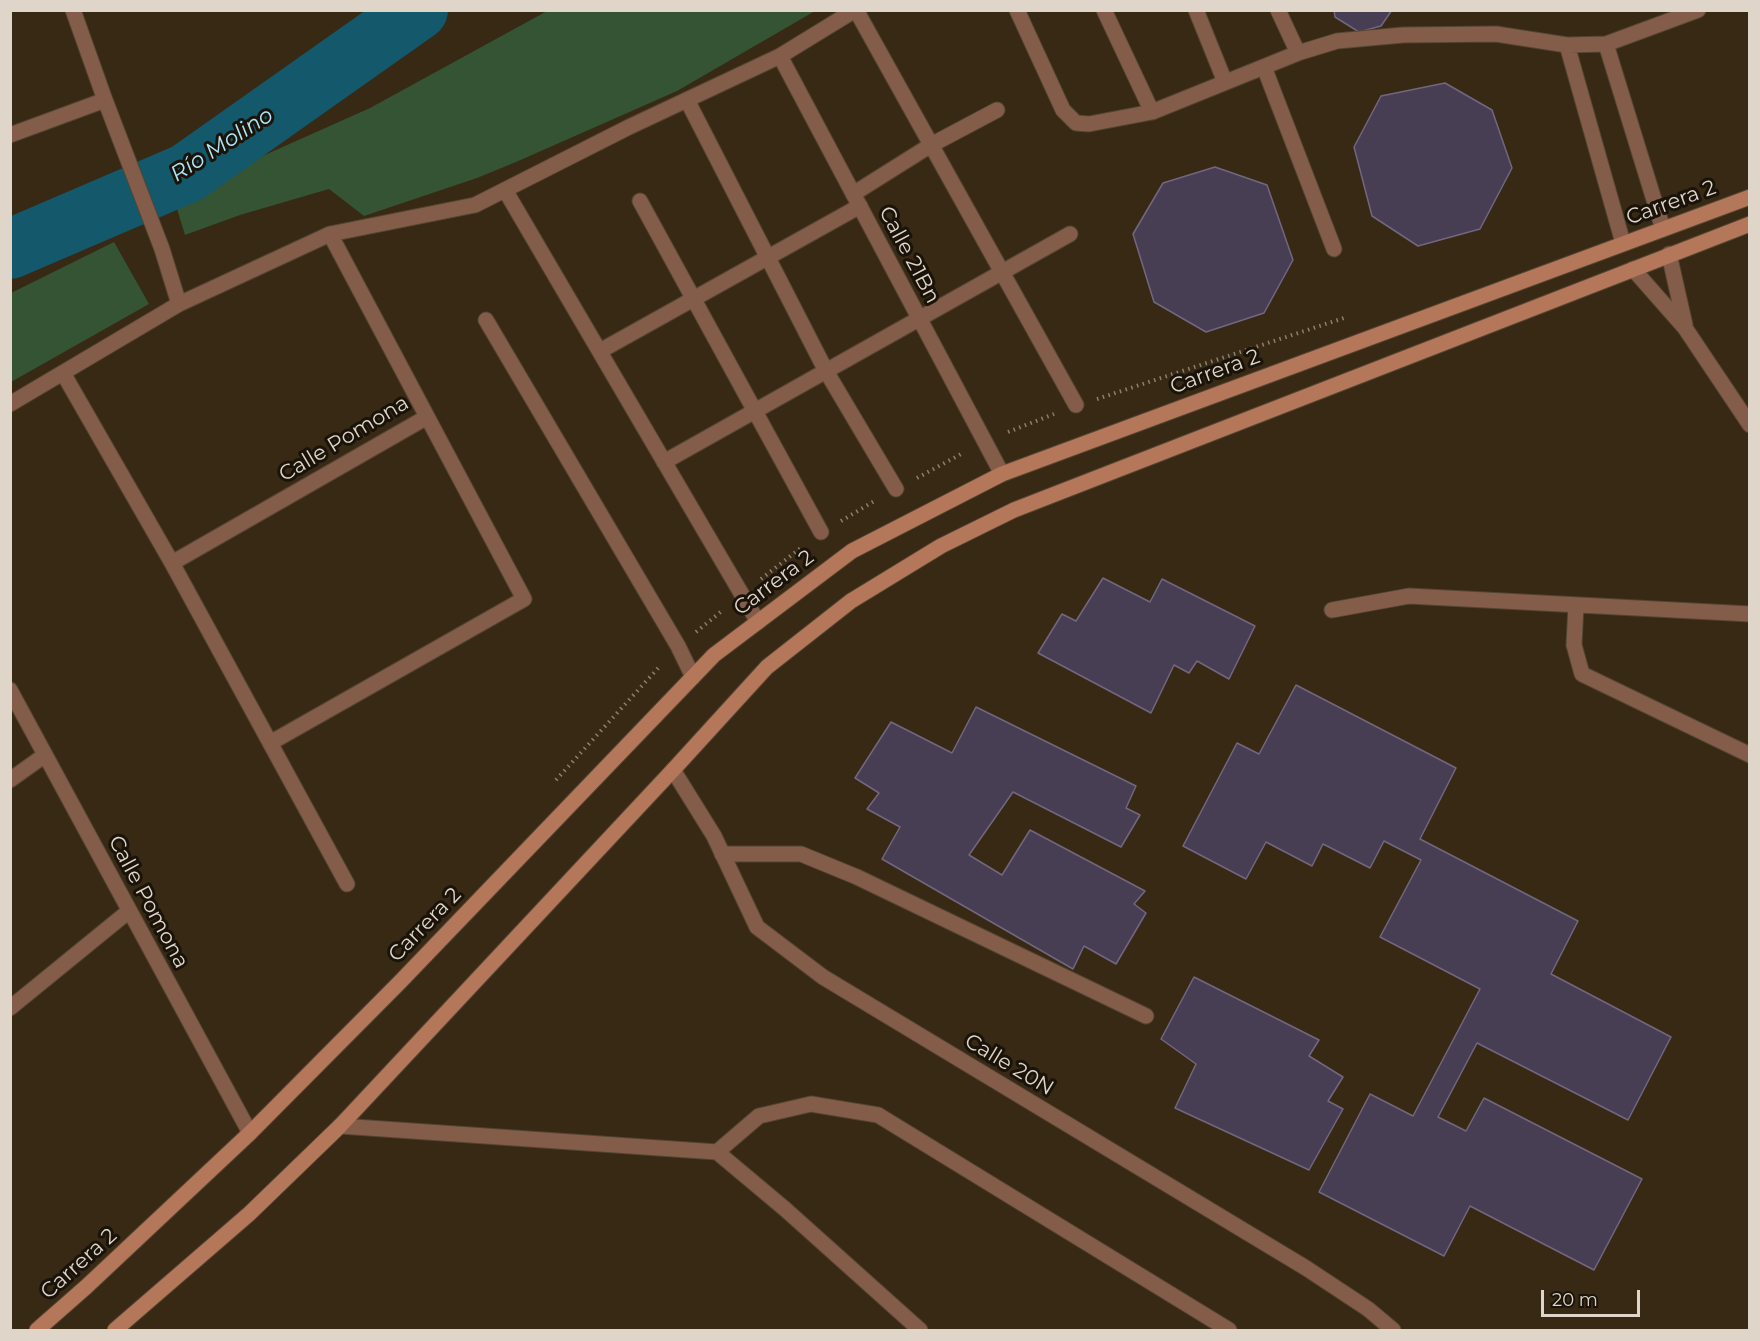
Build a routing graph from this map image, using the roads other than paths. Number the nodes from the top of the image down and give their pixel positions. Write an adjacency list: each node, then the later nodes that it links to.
1 (74, 10): 14 (street)
2 (855, 10): 11 (street); 19 (street)
3 (1017, 10): 17 (street)
4 (1104, 10): 17 (street)
5 (1196, 10): 13 (street)
6 (1278, 10): 10 (street)
7 (1698, 10): 8 (street)
8 (1606, 44): 9 (street); 25 (street)
9 (1567, 45): 10 (street); 28 (street)
10 (1298, 53): 12 (street)
11 (780, 56): 15 (street); 22 (street, Calle 21Bn)
12 (1264, 67): 13 (street); 29 (street)
13 (1225, 82): 17 (street)
14 (105, 100): 18 (street); 35 (street)
15 (687, 100): 20 (street); 31 (street)
16 (997, 110): 19 (street)
17 (1152, 112)
18 (10, 135)
19 (931, 145): 22 (street); 33 (street)
20 (505, 190): 26 (street); 39 (street)
21 (1749, 197): 25 (main road, Carrera 2)
22 (856, 200): 31 (street); 36 (street, Calle 21Bn)
23 (640, 201): 34 (street)
24 (1749, 224): 30 (main road)
25 (1663, 229): 28 (main road, Carrera 2)
26 (330, 234): 35 (street); 45 (street, Calle Pomona)
27 (1070, 234): 33 (street)
28 (1623, 243): 48 (main road, Carrera 2)
29 (1334, 249)
30 (1669, 254): 32 (main road); 38 (street)
31 (768, 258): 34 (street); 40 (street)
32 (1633, 269): 38 (street); 61 (main road)
33 (1002, 272): 36 (street); 43 (street)
34 (694, 299): 39 (street); 44 (street)
35 (179, 304): 41 (street)
36 (919, 319): 40 (street); 48 (street, Calle 21Bn)
37 (486, 320): 56 (street)
38 (1685, 328): 46 (street)
39 (600, 351): 47 (street)
40 (826, 371): 44 (street); 49 (street)
41 (63, 373): 42 (street); 51 (street)
42 (10, 404)
43 (1076, 405)
44 (756, 410): 47 (street); 50 (street)
45 (427, 417): 51 (street, Calle Pomona); 58 (street)
46 (1749, 425)
47 (664, 462): 55 (street)
48 (1002, 474): 55 (main road, Carrera 2)
49 (896, 489)
50 (821, 532)
51 (172, 563): 58 (street)
52 (1576, 605): 53 (street); 54 (street); 60 (street)
53 (1332, 610)
54 (1749, 614)
55 (758, 622): 56 (main road, Carrera 2)
56 (693, 677): 69 (main road, Carrera 2)
57 (10, 690): 59 (street, Calle Pomona)
58 (270, 743): 64 (street)
59 (45, 755): 62 (street); 65 (street, Calle Pomona)
60 (1749, 755)
61 (673, 770): 63 (street, Calle 20N); 68 (main road)
62 (10, 780)
63 (722, 854): 67 (street); 75 (street, Calle 20N)
64 (347, 884)
65 (129, 911): 66 (street); 69 (street, Calle Pomona)
66 (10, 1008)
67 (1146, 1016)
68 (340, 1126): 70 (street); 72 (main road)
69 (250, 1133): 71 (main road, Carrera 2)
70 (717, 1152): 73 (street); 74 (street)
71 (37, 1330)
72 (115, 1330)
73 (920, 1330)
74 (1228, 1330)
75 (1393, 1330)

